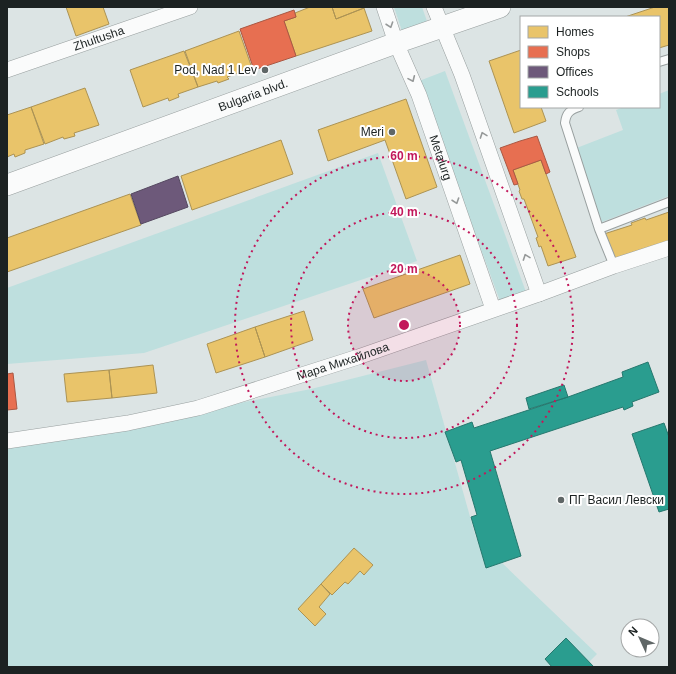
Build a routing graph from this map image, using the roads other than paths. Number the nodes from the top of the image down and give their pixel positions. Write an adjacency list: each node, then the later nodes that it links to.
1 (190, 7): 7 (street, Zhultusha)
2 (384, 7): 6 (street, Metalurg, one-way to 6)
3 (434, 7): 5 (street)
4 (500, 7): 5 (main road, Bulgaria blvd.)
5 (441, 27): 6 (main road, Bulgaria blvd.); 14 (street, one-way to 5)
6 (396, 43): 9 (main road, Bulgaria blvd.); 15 (street, Metalurg, one-way to 15)
7 (7, 70)
8 (576, 108): 11 (lane)
9 (7, 185)
10 (669, 202): 11 (lane)
11 (599, 228): 13 (lane)
12 (669, 248): 13 (street, Мара Михайлова)
13 (614, 266): 14 (street, Мара Михайлова)
14 (539, 294): 15 (street, Мара Михайлова)
15 (493, 309): 16 (street, Мара Михайлова)
16 (7, 440)

